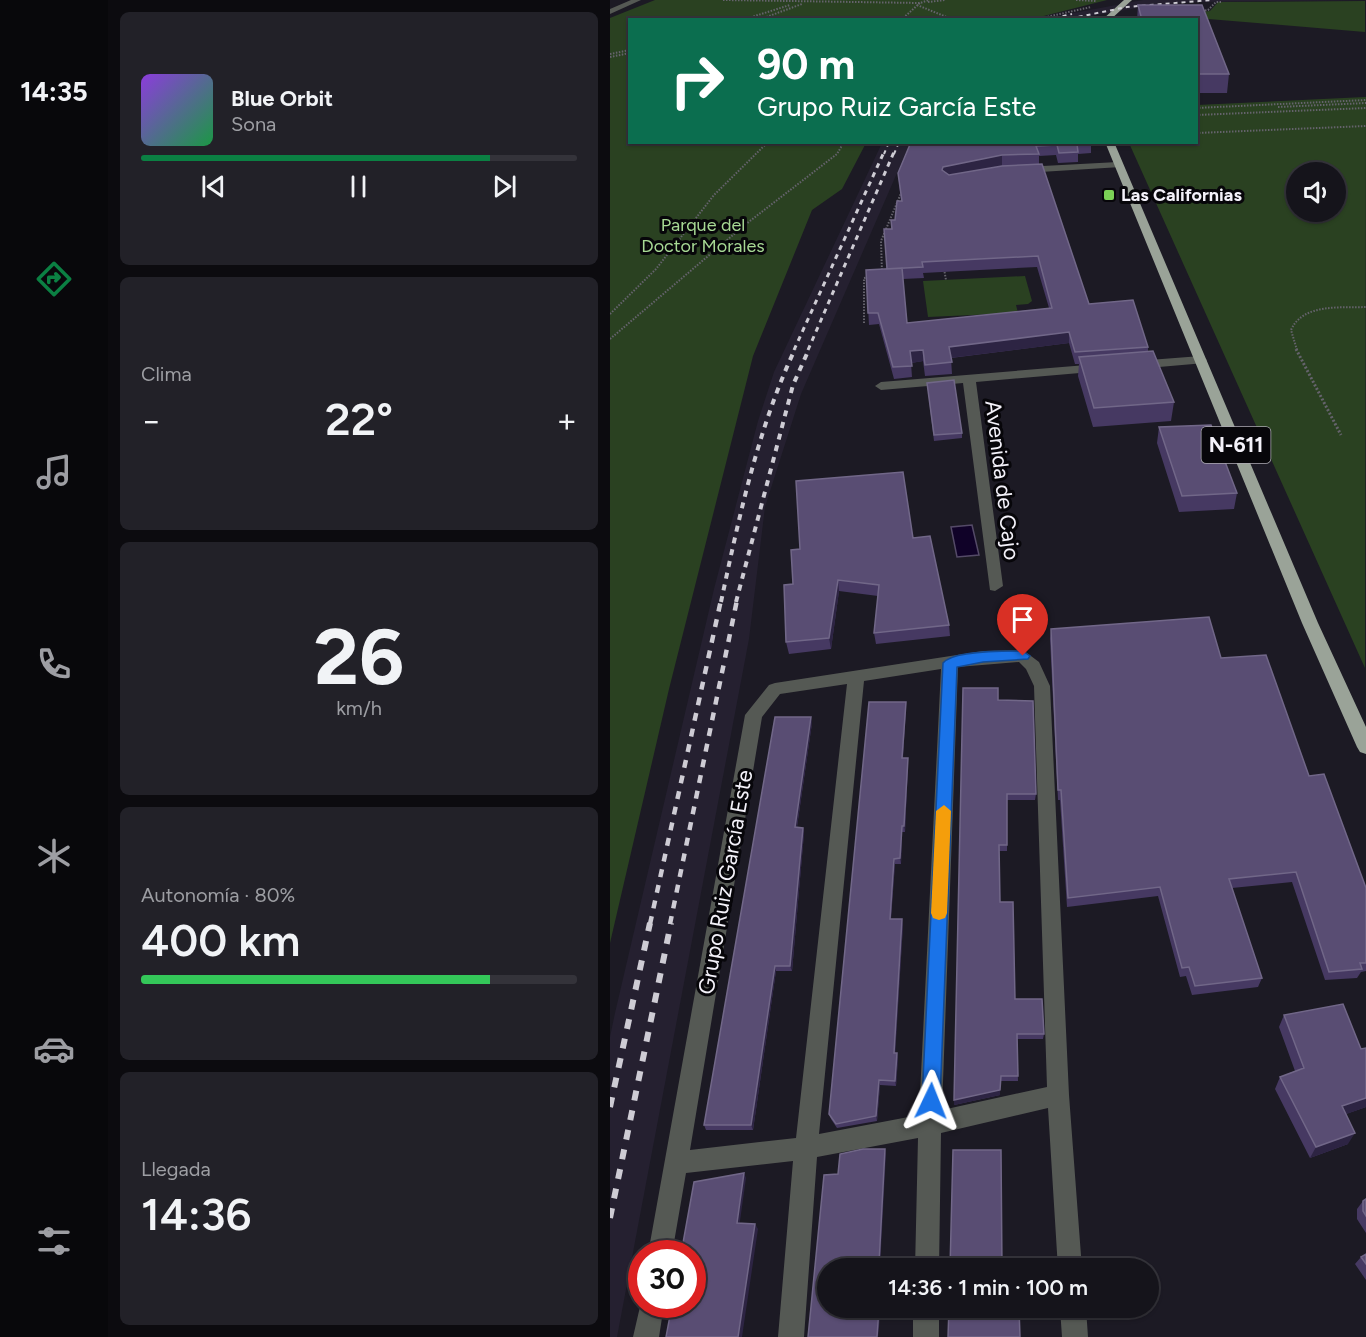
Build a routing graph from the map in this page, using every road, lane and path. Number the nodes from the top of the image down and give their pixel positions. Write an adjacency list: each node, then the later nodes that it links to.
1 (637, 0): 12 (street)
2 (723, 0): 9 (path)
3 (814, 0): 7 (path)
4 (928, 0): 10 (path)
5 (946, 0): 10 (path)
6 (1128, 0): 19 (highway)
7 (805, 2): 9 (path); 10 (path); 15 (path)
8 (1221, 2): 13 (path)
9 (795, 3): 14 (path)
10 (918, 4): 16 (path); 17 (path)
11 (1100, 4): 18 (path)
12 (610, 12)
13 (1198, 12)
14 (748, 18)
15 (763, 18)
16 (903, 18)
17 (950, 18)
18 (1041, 18)
19 (1107, 18)
20 (628, 52): 21 (path)
21 (610, 56)
22 (1366, 101): 24 (path)
23 (1366, 108): 25 (path)
24 (1198, 109)
25 (1198, 115)
26 (1366, 126): 27 (path)
27 (1198, 133)
28 (766, 144): 39 (path)
29 (843, 144): 41 (path)
30 (1111, 144): 31 (highway, N-611)
31 (1118, 165): 32 (street); 42 (highway, N-611)
32 (1012, 171)
33 (905, 185): 35 (path)
34 (943, 260): 37 (path)
35 (882, 276)
36 (873, 277): 40 (path)
37 (946, 280)
38 (1366, 307): 45 (path)
39 (610, 314)
40 (864, 323)
41 (610, 339)
42 (1201, 360): 43 (street, Avenida de Cajo); 49 (highway, N-611)
43 (969, 379): 44 (street, Avenida de Cajo); 46 (street, Avenida de Cajo)
44 (881, 386)
45 (1341, 435)
46 (996, 586)
47 (950, 663): 48 (street, Grupo Ruiz García Este); 50 (street, Grupo Ruiz García Este); 51 (street)
48 (856, 677): 52 (street); 53 (street, Grupo Ruiz García Este)
49 (1366, 747)
50 (1058, 1095): 51 (street); 56 (street, Grupo Ruiz García Este)
51 (930, 1124): 52 (street); 55 (street)
52 (806, 1148): 53 (street); 61 (street)
53 (676, 1163): 54 (street, Grupo Ruiz García Este)
54 (662, 1240)
55 (927, 1258)
56 (1069, 1258)
57 (649, 1318): 60 (street)
58 (926, 1318): 62 (street)
59 (1074, 1318): 63 (street)
60 (646, 1337)
61 (791, 1337)
62 (926, 1337)
63 (1075, 1337)

